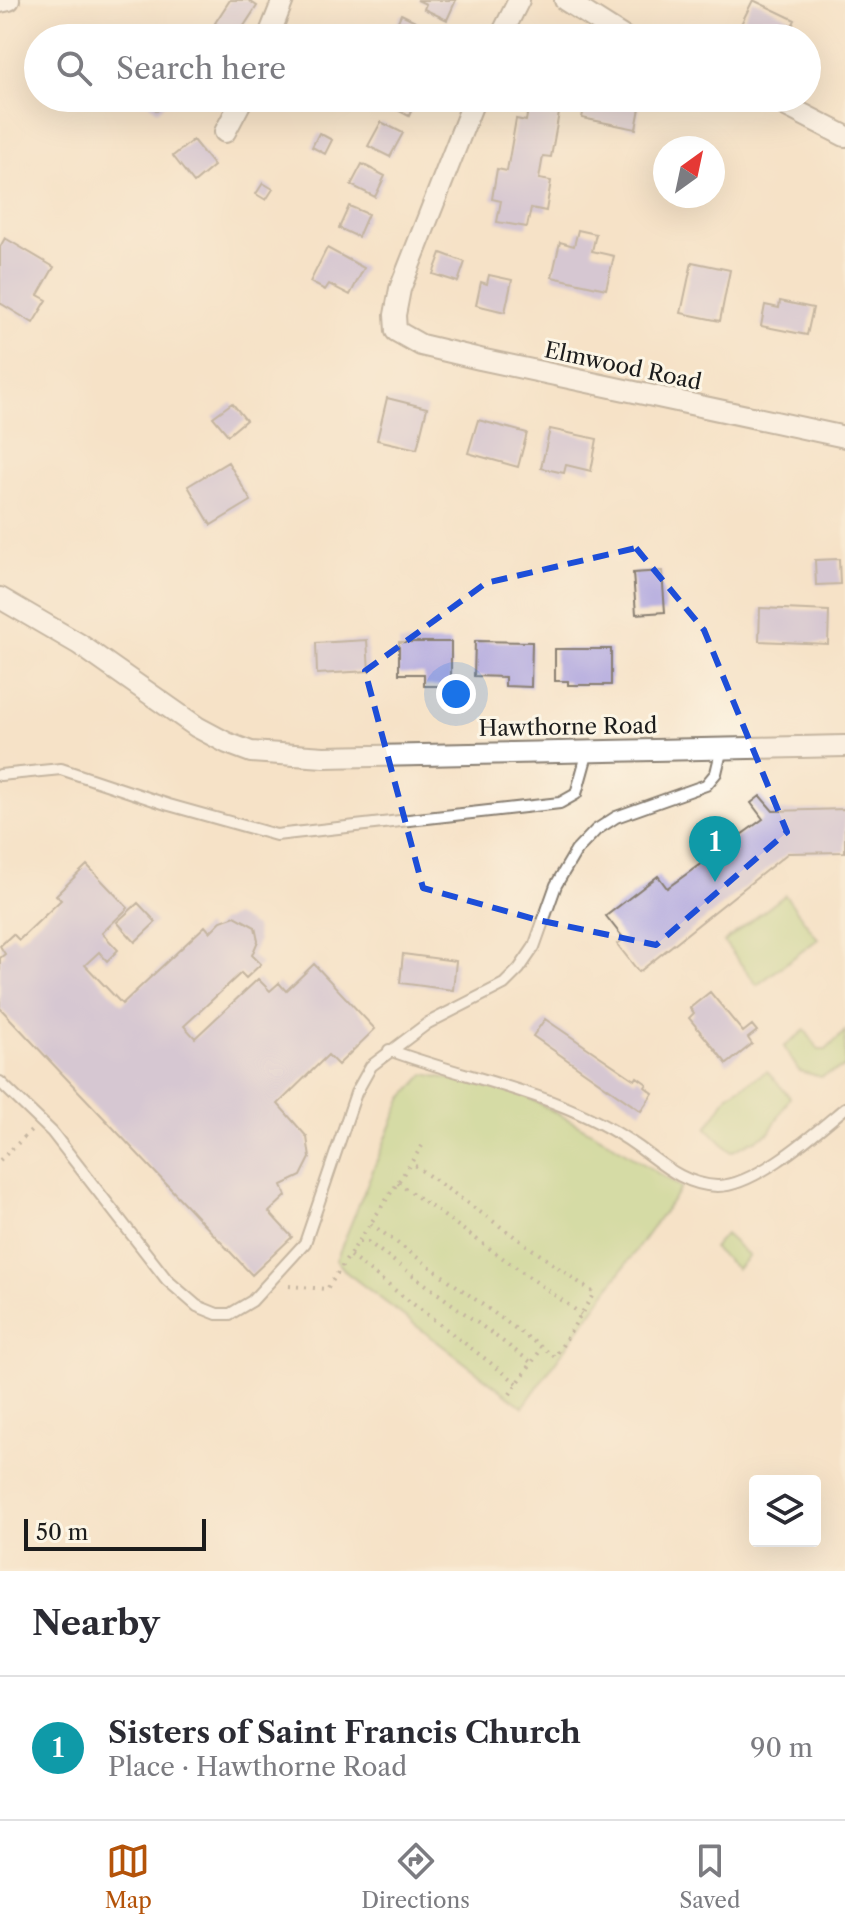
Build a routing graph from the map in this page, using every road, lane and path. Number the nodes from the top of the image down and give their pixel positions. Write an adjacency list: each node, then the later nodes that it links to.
1 (9, 0): 5 (street)
2 (283, 0): 6 (street)
3 (519, 0): 7 (street)
4 (565, 0): 8 (street)
5 (0, 2)
6 (274, 24)
7 (507, 24)
8 (603, 24)
9 (236, 112): 12 (street)
10 (470, 112): 14 (street, Elmwood Road)
11 (798, 112): 13 (street)
12 (225, 132)
13 (845, 136)
14 (845, 437)
15 (0, 598): 18 (street, Hawthorne Road)
16 (845, 746): 17 (street, Hawthorne Road)
17 (722, 748): 18 (street, Hawthorne Road); 20 (lane)
18 (588, 751): 19 (lane)
19 (0, 775)
20 (389, 1050): 22 (lane); 31 (lane)
21 (0, 1082): 23 (lane)
22 (845, 1108)
23 (42, 1121): 25 (path); 31 (lane)
24 (424, 1143): 26 (path)
25 (0, 1160)
26 (411, 1163): 27 (path); 32 (path)
27 (398, 1183): 28 (path); 32 (path)
28 (371, 1224): 29 (path); 33 (path)
29 (359, 1242): 30 (path); 34 (path)
30 (350, 1256): 31 (path); 35 (path)
31 (276, 1278)
32 (581, 1314): 33 (path)
33 (542, 1348): 34 (path)
34 (532, 1363): 35 (path)
35 (517, 1383): 36 (path)
36 (510, 1394)

